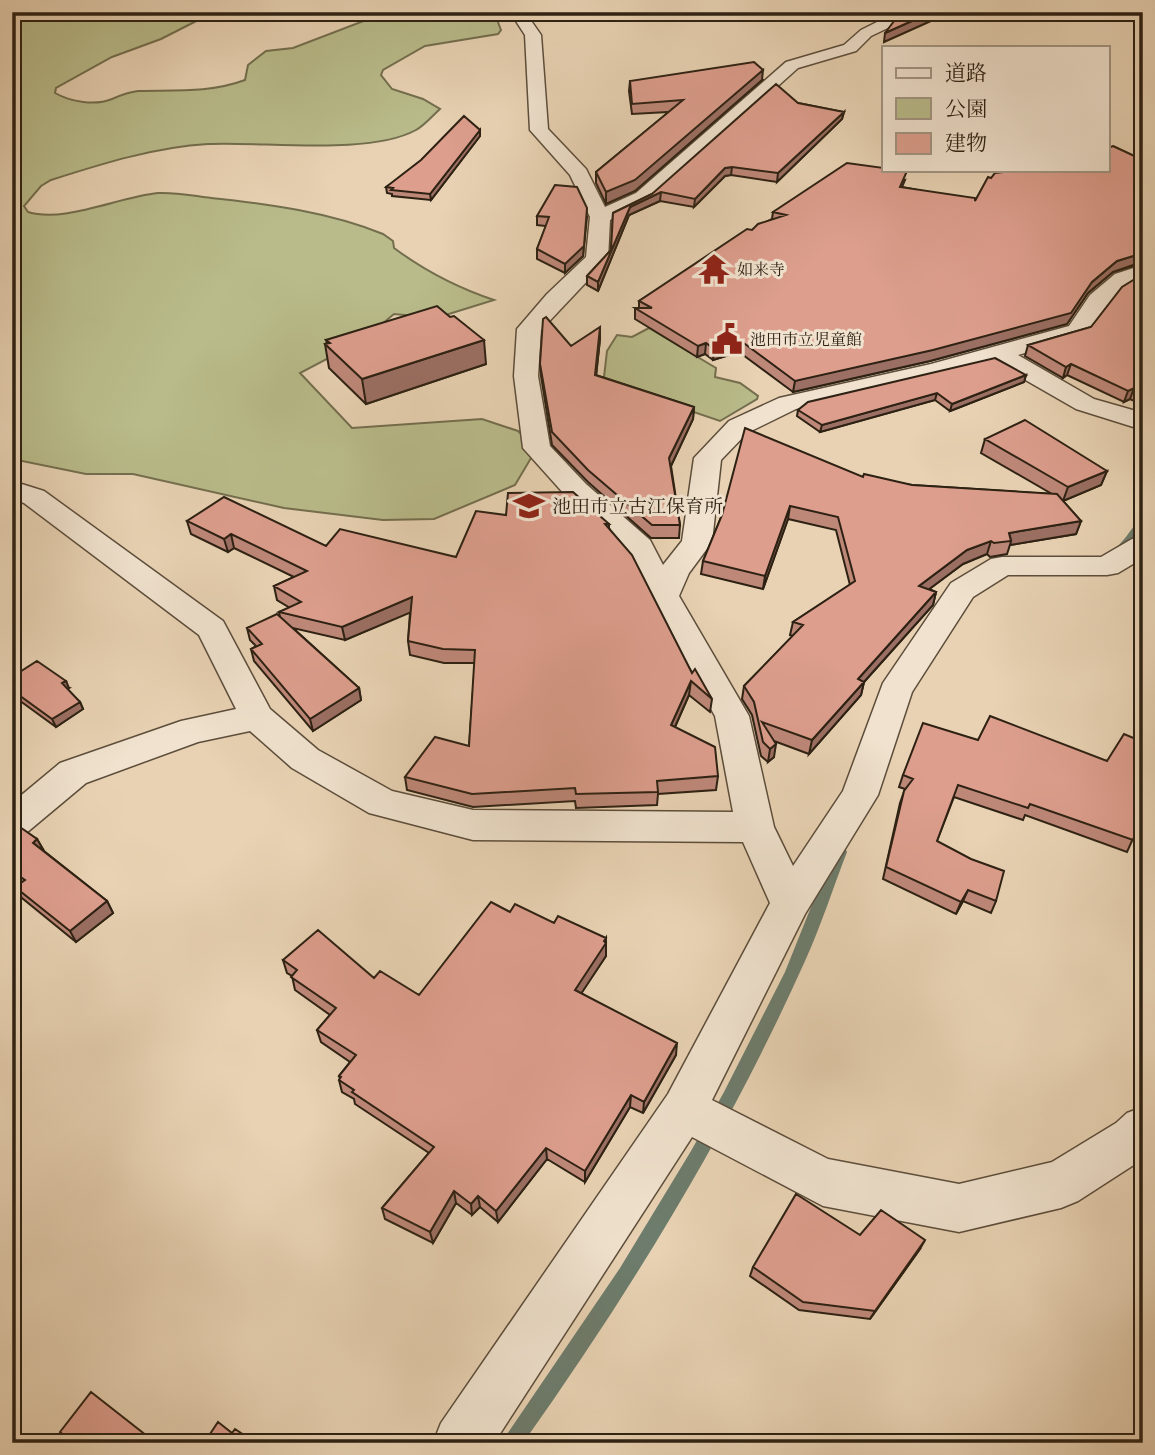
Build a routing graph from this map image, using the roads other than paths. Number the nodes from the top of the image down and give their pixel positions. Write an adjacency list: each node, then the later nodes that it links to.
1 (517, 12): 3 (street)
2 (891, 12): 3 (street)
3 (600, 217): 9 (street)
4 (1136, 277): 5 (street)
5 (996, 354): 6 (street); 9 (street)
6 (1143, 422)
7 (12, 489): 10 (street)
8 (1143, 545): 13 (street)
9 (663, 596): 12 (street)
10 (257, 717): 11 (street); 12 (street)
11 (12, 824)
12 (755, 827): 13 (street)
13 (790, 903): 14 (street)
14 (684, 1109): 15 (street); 16 (street)
15 (1143, 1129)
16 (461, 1443)

